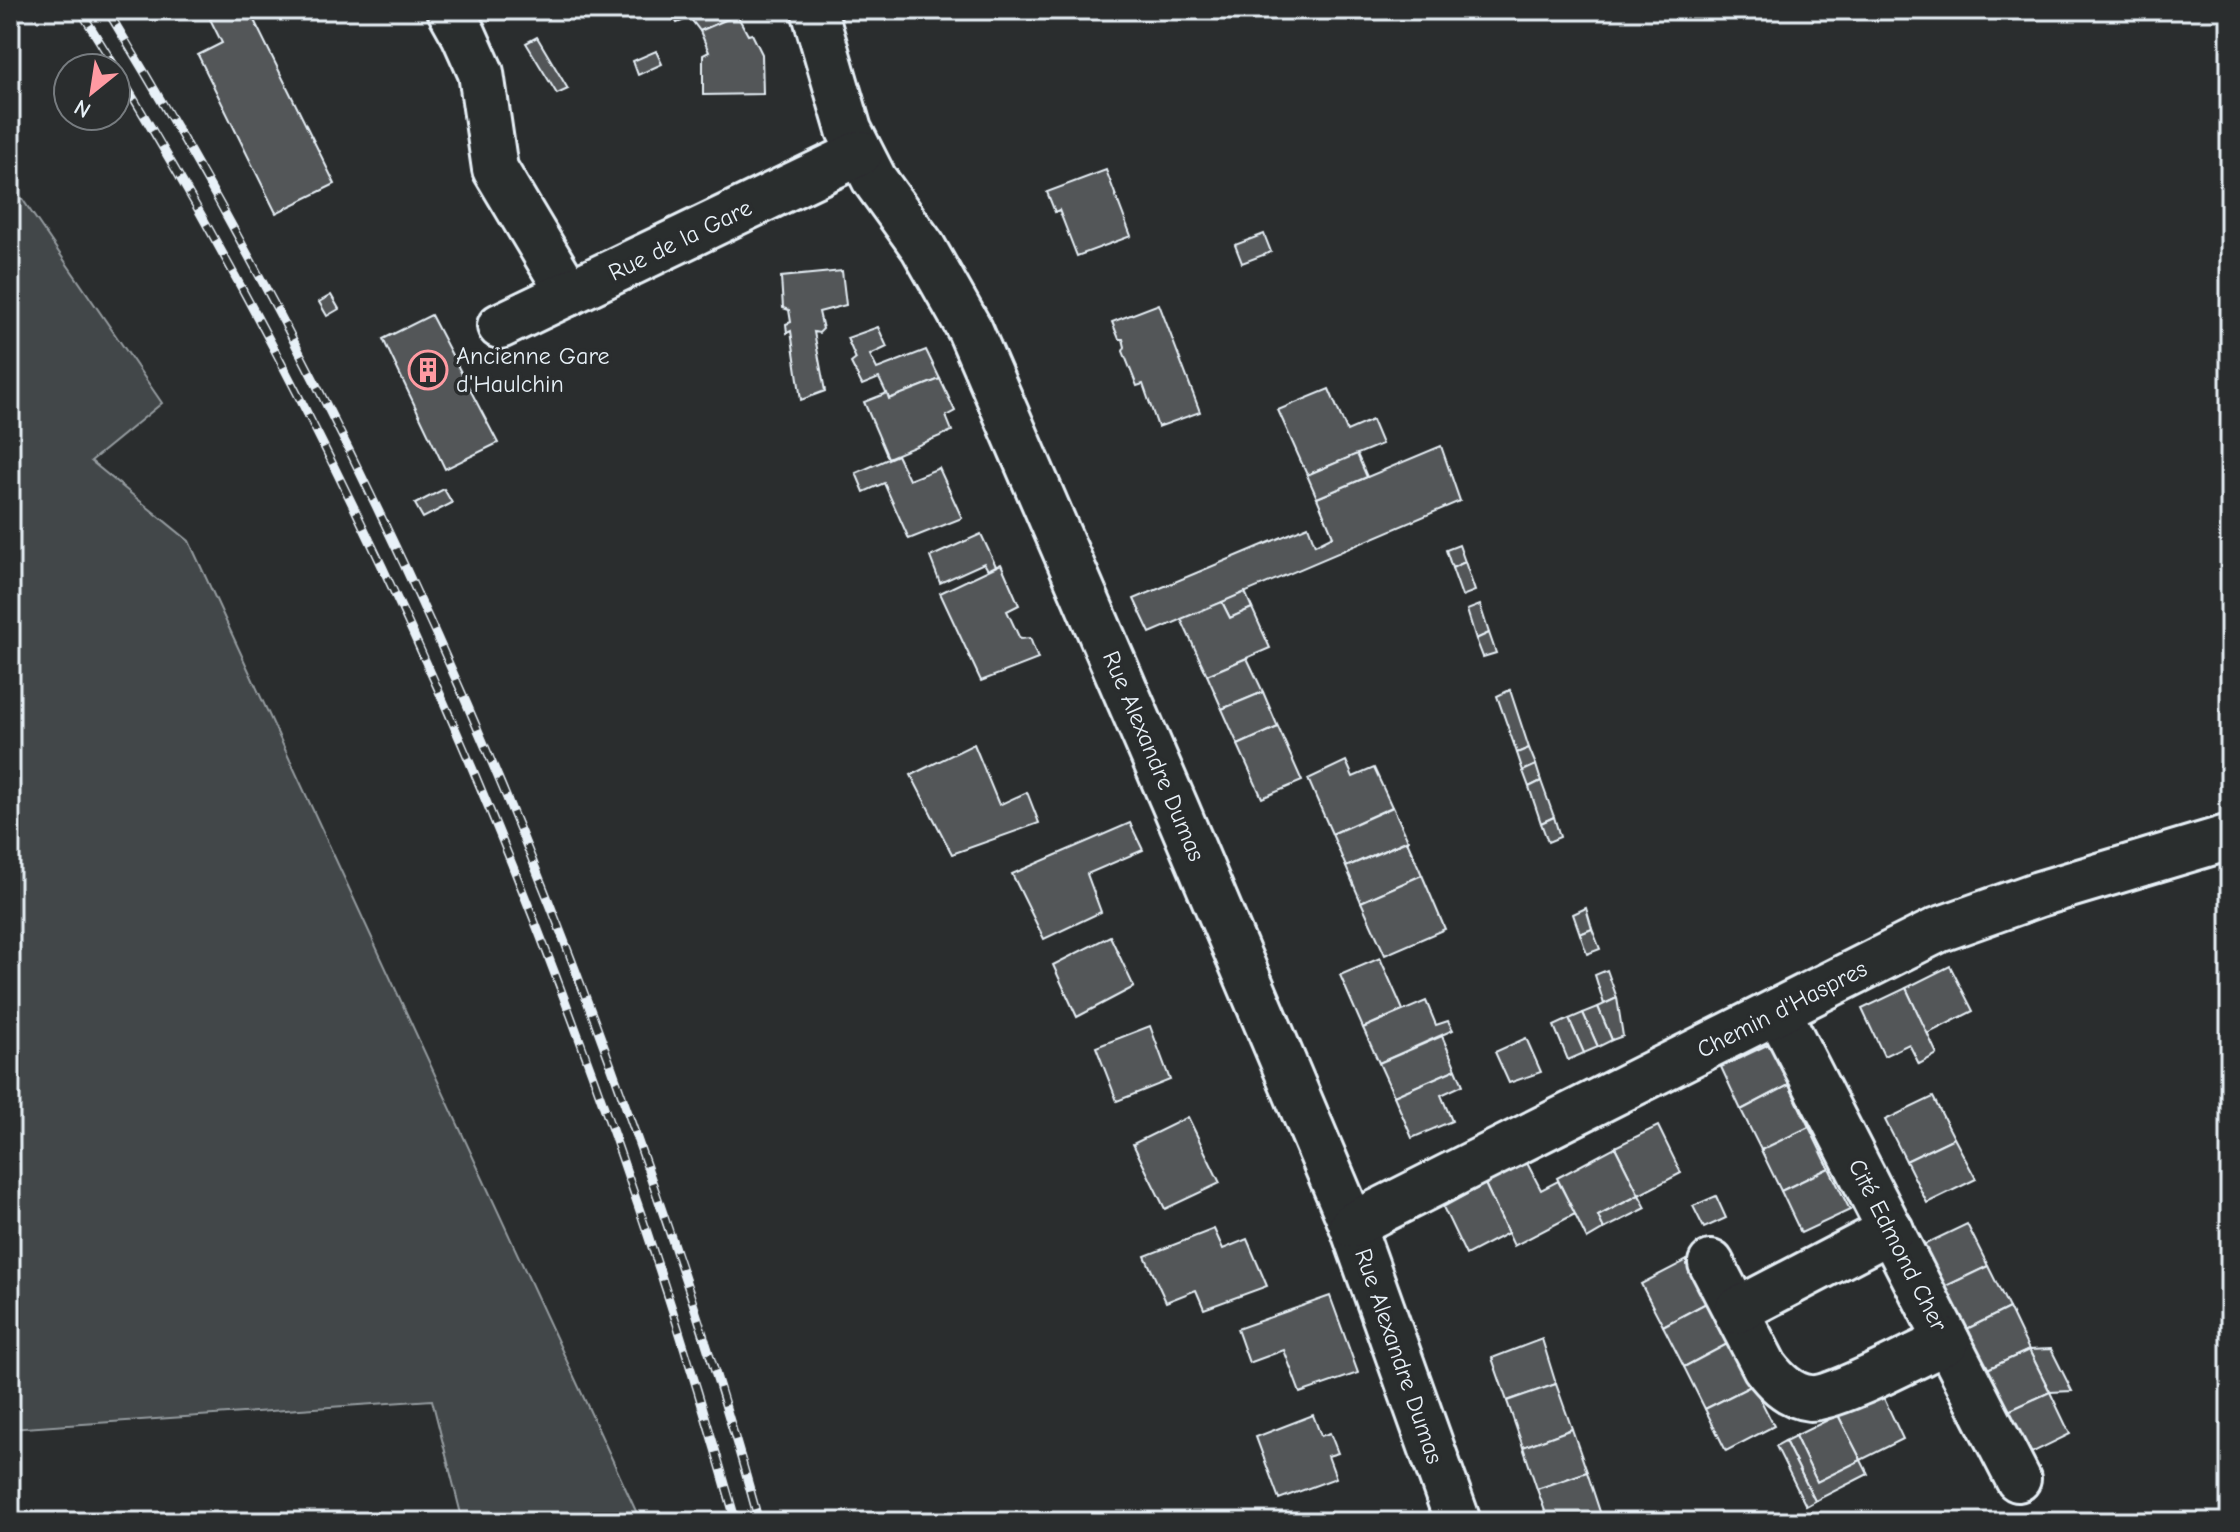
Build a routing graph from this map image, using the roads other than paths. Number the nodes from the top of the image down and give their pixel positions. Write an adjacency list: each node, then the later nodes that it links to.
1 (450, 10): 4 (street)
2 (814, 10): 3 (street, Rue Alexandre Dumas)
3 (860, 153): 4 (street, Rue de la Gare); 8 (street, Rue Alexandre Dumas)
4 (569, 293): 5 (street, Rue de la Gare)
5 (500, 326)
6 (2230, 837): 7 (street, Chemin d'Haspres)
7 (1778, 1011): 8 (street, Chemin d'Haspres); 9 (street, Cité Edmond Cher)
8 (1352, 1225): 14 (street, Rue Alexandre Dumas)
9 (1891, 1230): 11 (street); 12 (street, Cité Edmond Cher)
10 (1711, 1263): 11 (street)
11 (1736, 1311): 12 (street)
12 (1947, 1341): 13 (street, Cité Edmond Cher)
13 (2018, 1479)
14 (1458, 1522)

